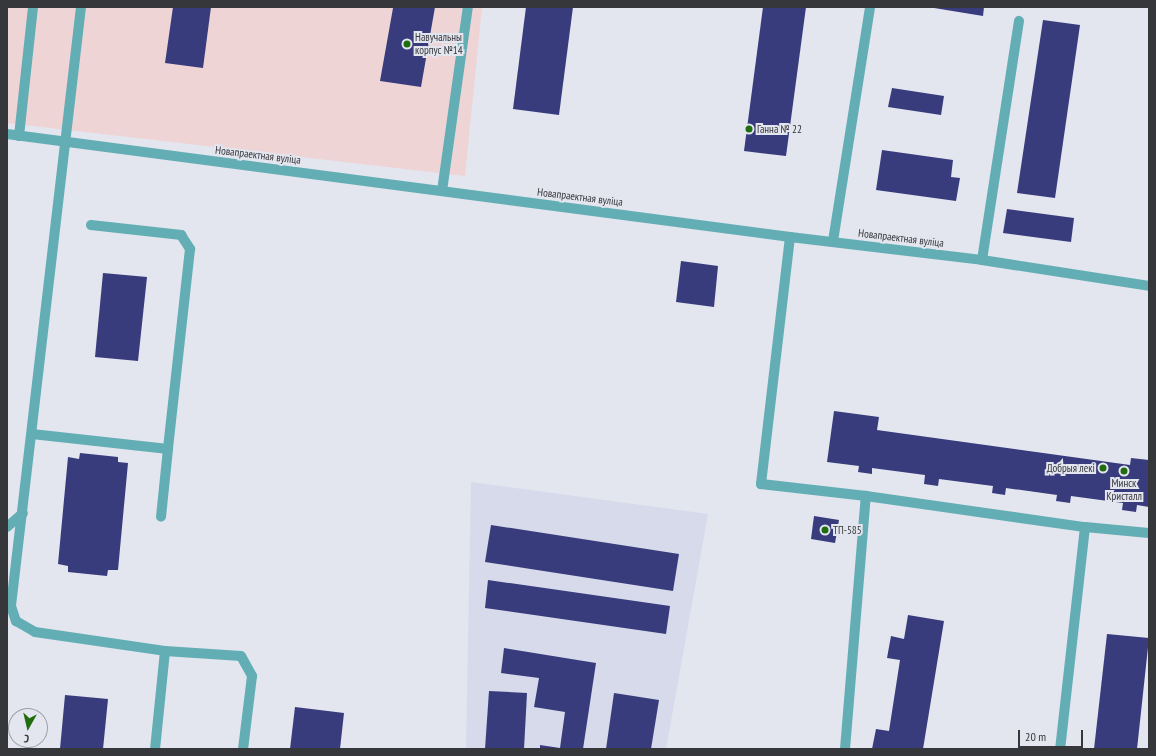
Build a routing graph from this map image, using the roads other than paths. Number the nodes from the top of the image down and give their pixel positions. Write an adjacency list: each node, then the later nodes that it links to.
1 (33, 7): 7 (street)
2 (81, 7): 8 (street)
3 (468, 7): 9 (street)
4 (870, 7): 12 (street)
5 (1019, 21): 13 (street)
6 (7, 134): 7 (street, Новапраектная вуліца)
7 (19, 136): 8 (street, Новапраектная вуліца)
8 (66, 142): 9 (street, Новапраектная вуліца); 15 (street)
9 (442, 191): 11 (street, Новапраектная вуліца)
10 (91, 224): 16 (street)
11 (790, 237): 12 (street, Новапраектная вуліца); 17 (street)
12 (833, 242): 13 (street, Новапраектная вуліца)
13 (982, 260): 14 (street, Новапраектная вуліца)
14 (1149, 286)
15 (32, 434): 16 (street); 18 (street)
16 (168, 449): 19 (street)
17 (866, 496): 20 (street); 26 (street)
18 (23, 513): 21 (street); 23 (street)
19 (161, 517)
20 (1085, 526): 22 (street); 27 (street)
21 (7, 528)
22 (1149, 533)
23 (165, 652): 24 (street); 25 (street)
24 (155, 749)
25 (243, 749)
26 (845, 749)
27 (1060, 749)

